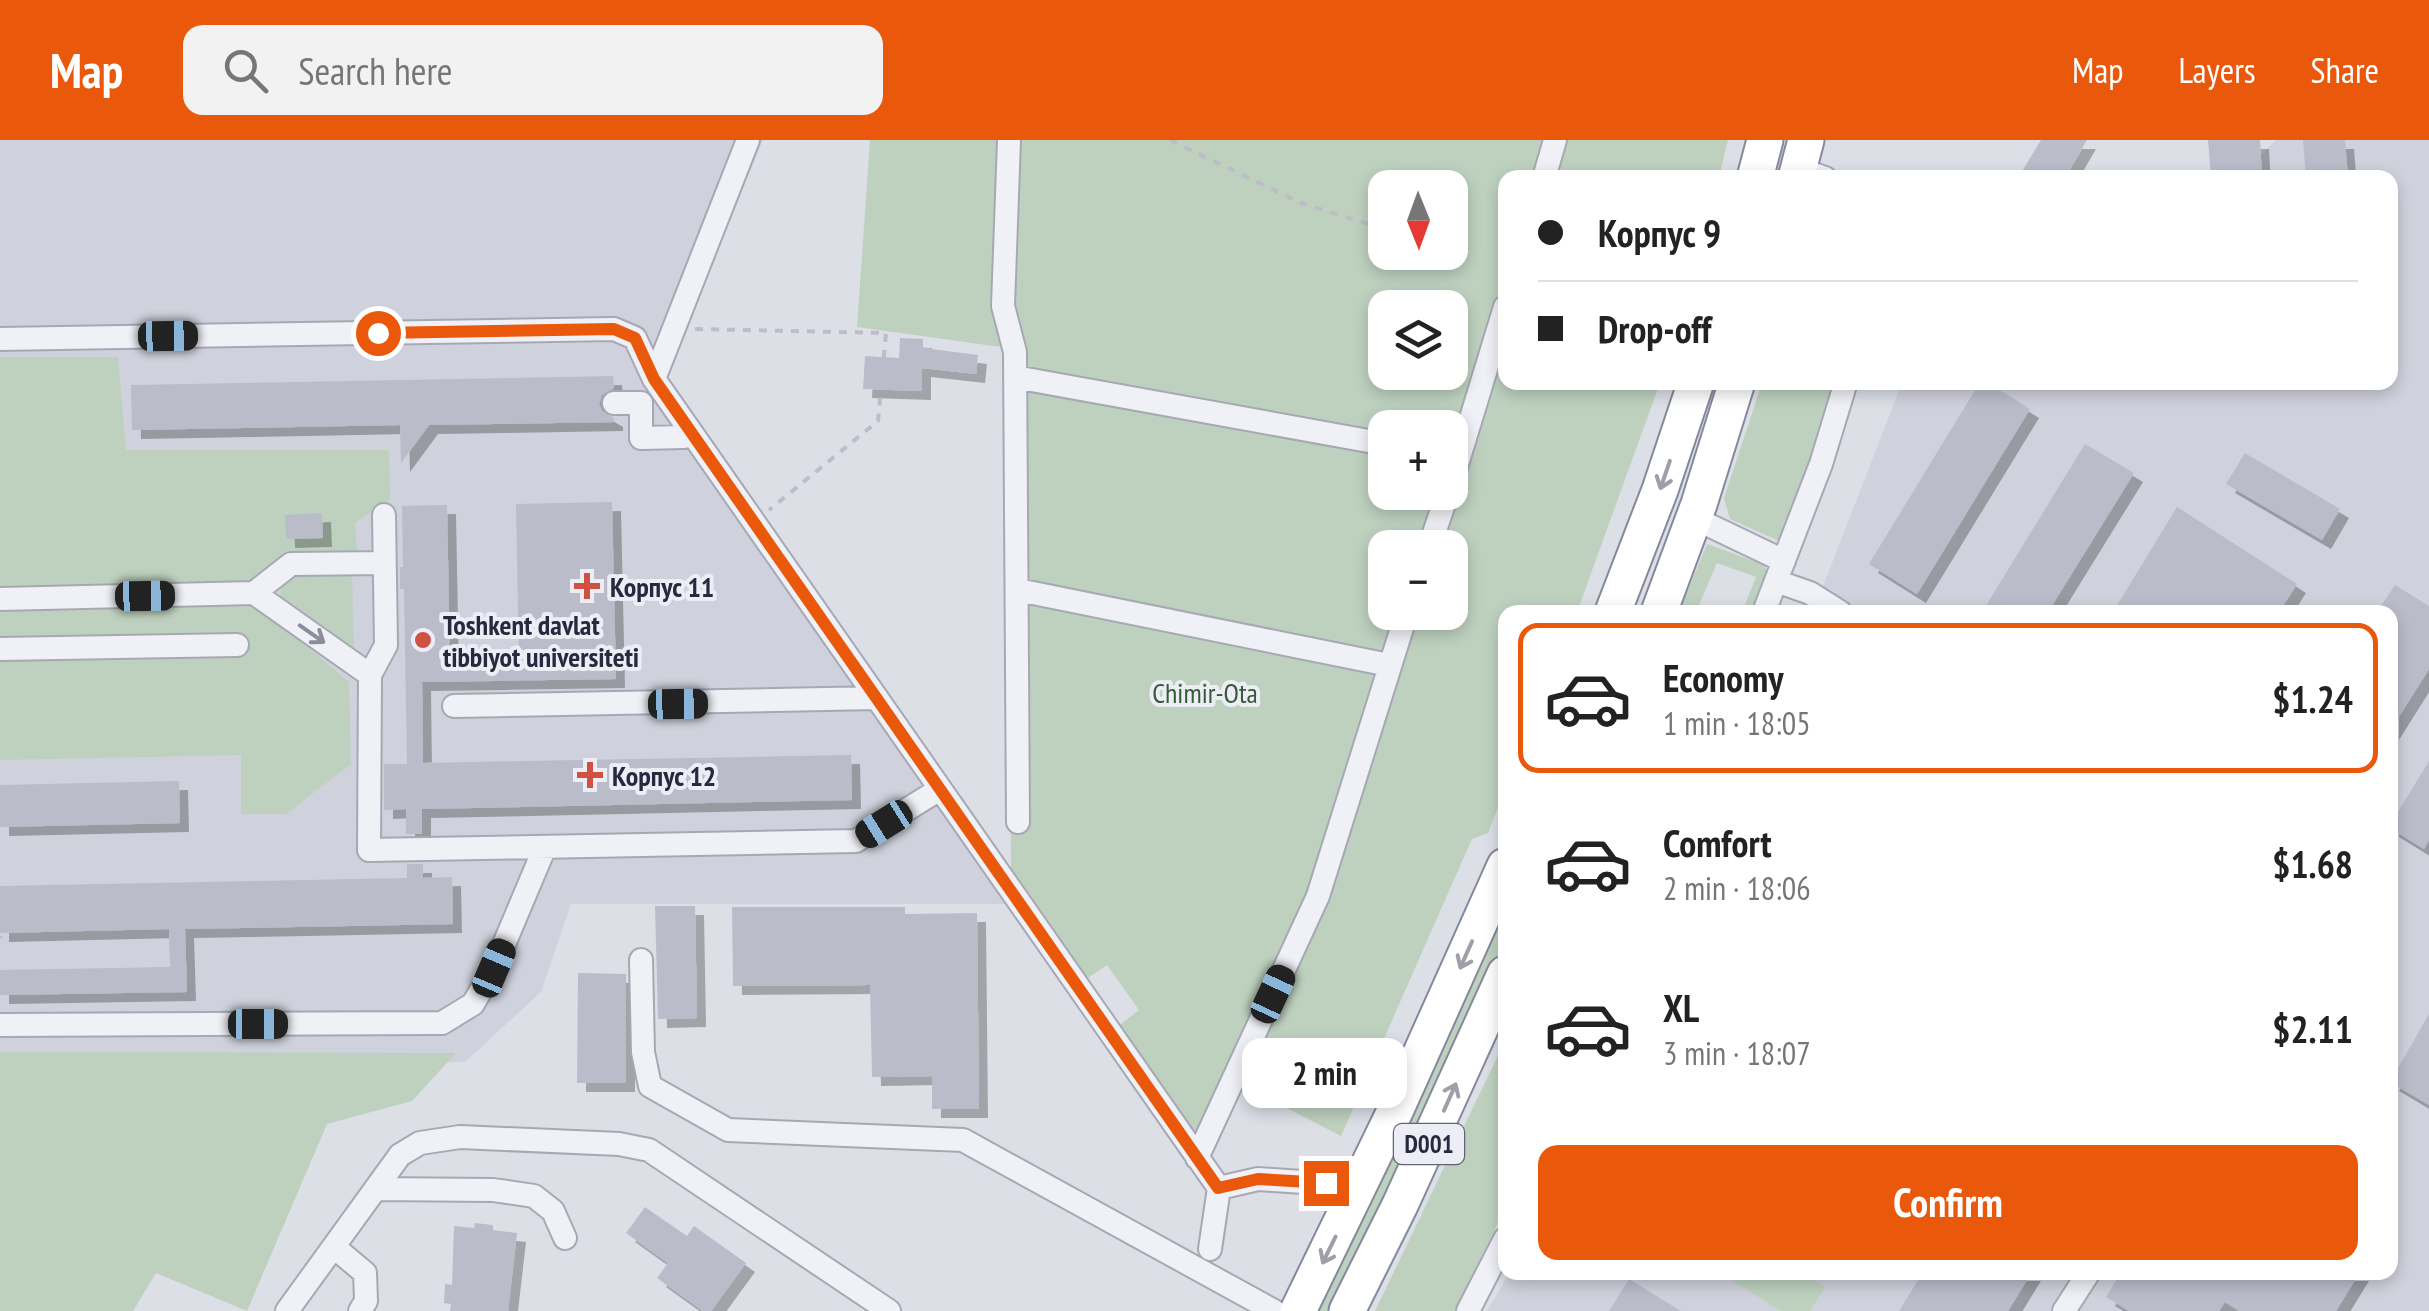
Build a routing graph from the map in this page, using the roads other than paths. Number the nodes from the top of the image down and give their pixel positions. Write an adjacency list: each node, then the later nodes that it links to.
1 (748, 140): 10 (lane)
2 (1009, 140): 9 (lane)
3 (1555, 140): 5 (lane)
4 (1765, 140): 6 (highway)
5 (1546, 170)
6 (1757, 170)
7 (1498, 328): 15 (lane)
8 (0, 339): 10 (lane)
9 (1015, 377): 17 (lane); 24 (lane)
10 (654, 379): 16 (lane)
11 (1693, 390): 20 (highway, one-way to 20)
12 (1734, 390): 19 (highway)
13 (1844, 390): 22 (lane)
14 (614, 404): 16 (lane)
15 (1468, 418)
16 (692, 434): 36 (lane)
17 (1368, 441)
18 (384, 515): 21 (lane)
19 (1694, 518): 22 (lane); 23 (highway)
20 (1634, 558): 23 (highway); 27 (highway)
21 (384, 563): 25 (lane); 35 (lane)
22 (1780, 571): 29 (lane); 30 (lane)
23 (1674, 574): 28 (highway)
24 (1018, 590): 34 (lane); 39 (lane)
25 (254, 593): 26 (lane); 35 (lane, one-way to 35)
26 (0, 599)
27 (1616, 605)
28 (1662, 605)
29 (1767, 605)
30 (1828, 605)
31 (1401, 630): 34 (lane)
32 (237, 645): 33 (lane)
33 (0, 650)
34 (1389, 665): 45 (lane)
35 (370, 675): 40 (lane)
36 (877, 698): 37 (lane); 38 (lane)
37 (454, 706)
38 (940, 788): 40 (lane); 45 (lane)
39 (1018, 822)
40 (545, 847): 44 (lane)
41 (1498, 881): 46 (highway, D001, one-way to 46)
42 (642, 960): 57 (lane)
43 (1498, 989): 59 (highway, D001, one-way to 43)
44 (0, 1025)
45 (1197, 1158): 47 (lane)
46 (1360, 1186): 47 (lane); 58 (highway, D001, one-way to 58)
47 (1218, 1188): 51 (lane)
48 (376, 1189): 49 (lane); 50 (lane); 56 (lane)
49 (565, 1238)
50 (334, 1246): 54 (lane); 55 (lane)
51 (1210, 1248)
52 (1498, 1252): 60 (lane)
53 (2084, 1280): 61 (lane)
54 (287, 1311)
55 (360, 1311)
56 (889, 1311)
57 (1274, 1311)
58 (1298, 1311)
59 (1347, 1311)
60 (1468, 1311)
61 (2064, 1311)

